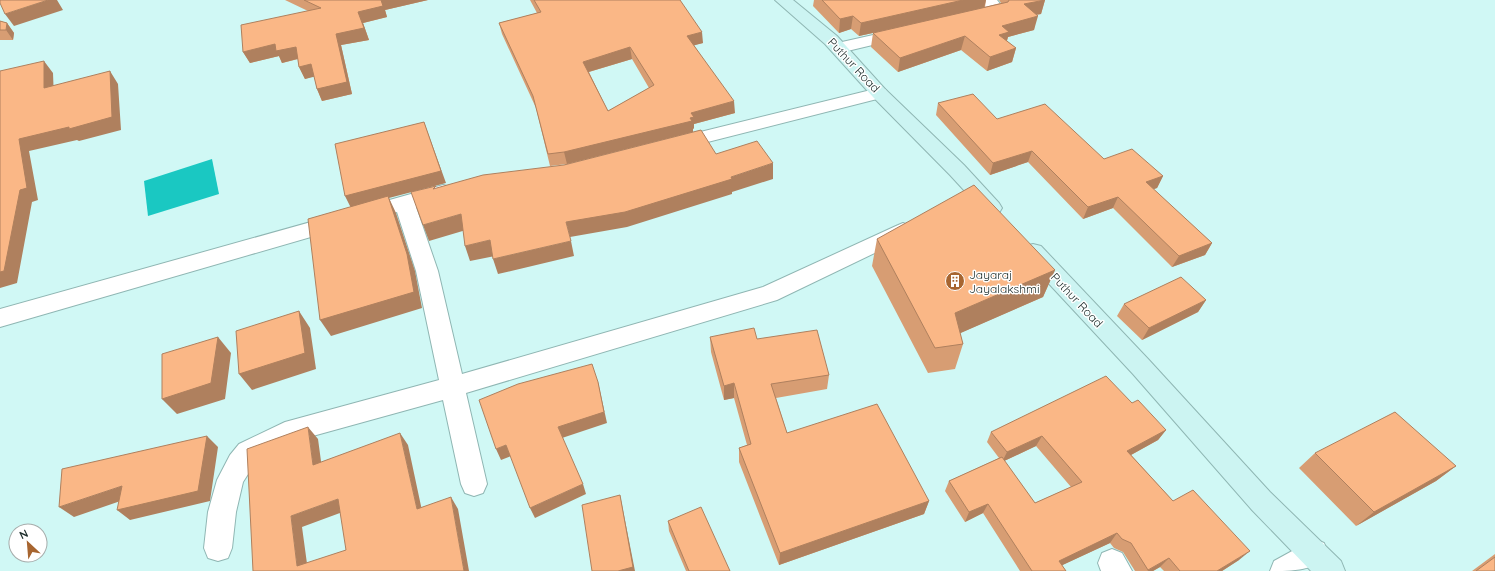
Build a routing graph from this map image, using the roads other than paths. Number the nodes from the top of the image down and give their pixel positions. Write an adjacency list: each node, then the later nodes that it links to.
1 (783, 0): 5 (street, Puthur Road)
2 (988, 0): 3 (street)
3 (960, 20)
4 (915, 30): 5 (street)
5 (839, 48): 6 (street, Puthur Road)
6 (879, 93): 7 (street); 9 (street, Puthur Road)
7 (659, 149)
8 (462, 188): 10 (street)
9 (980, 195): 11 (street); 13 (street, Puthur Road)
10 (404, 202): 15 (street); 16 (street)
11 (959, 205)
12 (924, 221): 16 (street)
13 (1005, 222)
14 (1020, 239): 19 (street, Puthur Road)
15 (0, 318)
16 (452, 387): 17 (street); 18 (street)
17 (474, 484)
18 (218, 548)
19 (1323, 562): 20 (street)
20 (1284, 571)

